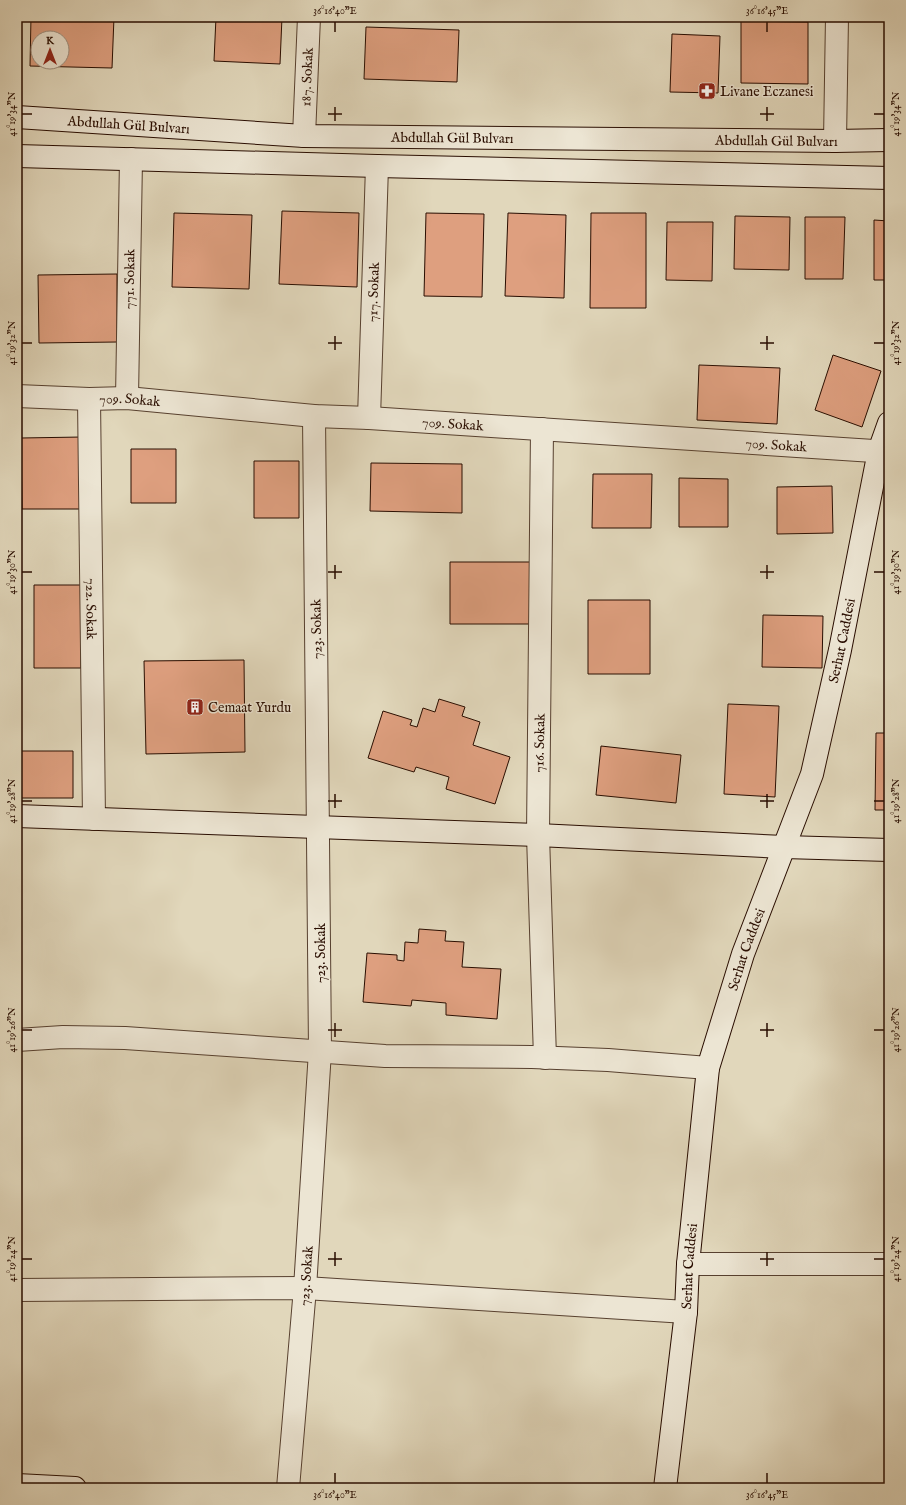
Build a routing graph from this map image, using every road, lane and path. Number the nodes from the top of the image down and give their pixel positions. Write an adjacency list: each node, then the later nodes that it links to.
1 (309, 17): 4 (street, 187. Sokak)
2 (837, 17): 6 (street)
3 (17, 117): 4 (street, Abdullah Gül Bulvarı)
4 (304, 136): 6 (street, Abdullah Gül Bulvarı)
5 (889, 140): 6 (street, Abdullah Gül Bulvarı)
6 (835, 141)
7 (17, 156): 8 (street, Abdullah Gül Bulvarı)
8 (131, 159): 9 (street, Abdullah Gül Bulvarı); 12 (street, 771. Sokak)
9 (377, 166): 10 (street, Abdullah Gül Bulvarı); 15 (street, 717. Sokak)
10 (889, 178)
11 (17, 396): 13 (street, 709. Sokak)
12 (127, 398): 13 (street, 709. Sokak); 14 (street, 709. Sokak)
13 (90, 399): 20 (street, 722. Sokak)
14 (314, 416): 15 (street, 709. Sokak); 21 (street, 723. Sokak)
15 (369, 418): 17 (street, 709. Sokak)
16 (889, 423): 18 (street, Serhat Caddesi)
17 (542, 429): 18 (street, 709. Sokak); 22 (street, 716. Sokak)
18 (884, 451): 23 (street, Serhat Caddesi)
19 (17, 816): 20 (street)
20 (94, 818): 21 (street)
21 (319, 827): 22 (street); 26 (street, 723. Sokak)
22 (538, 835): 23 (street); 27 (street, 716. Sokak)
23 (784, 847): 24 (street); 28 (street, Serhat Caddesi)
24 (889, 850)
25 (17, 1040): 26 (street)
26 (320, 1052): 27 (street); 31 (street, 723. Sokak)
27 (545, 1058): 28 (street)
28 (708, 1068): 29 (street, Serhat Caddesi)
29 (688, 1264): 30 (street); 33 (street, Serhat Caddesi)
30 (889, 1264)
31 (306, 1288): 32 (street); 33 (street); 36 (street, 723. Sokak)
32 (17, 1290)
33 (686, 1312): 37 (street, Serhat Caddesi)
34 (17, 1485): 35 (street)
35 (74, 1488)
36 (288, 1488)
37 (665, 1488)

